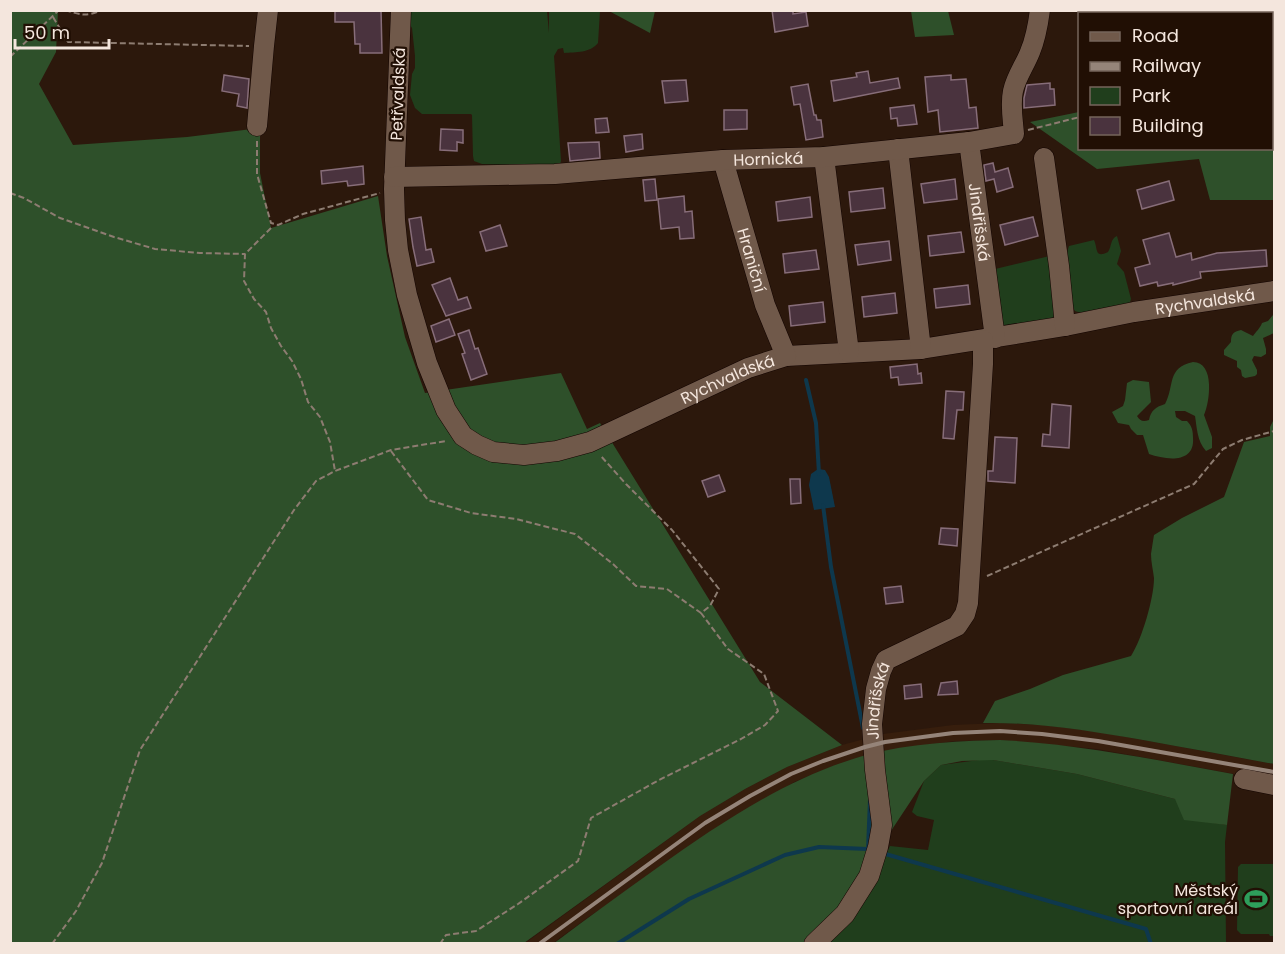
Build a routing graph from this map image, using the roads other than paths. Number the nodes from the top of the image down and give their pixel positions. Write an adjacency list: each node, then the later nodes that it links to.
1 (268, 10): 4 (street)
2 (401, 10): 10 (street, Petřvaldská)
3 (1040, 10): 5 (street, Hornická)
4 (257, 126)
5 (969, 142): 6 (street, Hornická); 13 (street, Jindřišská)
6 (898, 149): 7 (street, Hornická); 14 (street)
7 (824, 157): 9 (street, Hornická); 15 (street)
8 (1044, 158): 12 (street)
9 (723, 160): 10 (street, Hornická); 16 (street, Hraniční)
10 (394, 177): 16 (street, Rychvaldská)
11 (1275, 291): 12 (street, Rychvaldská)
12 (1065, 326): 13 (street, Rychvaldská)
13 (989, 339): 14 (street, Rychvaldská); 19 (street, Jindřišská)
14 (921, 349): 15 (street, Rychvaldská)
15 (849, 352): 16 (street, Rychvaldská)
16 (786, 356)
17 (1244, 779): 18 (street)
18 (1275, 785)
19 (814, 944)

